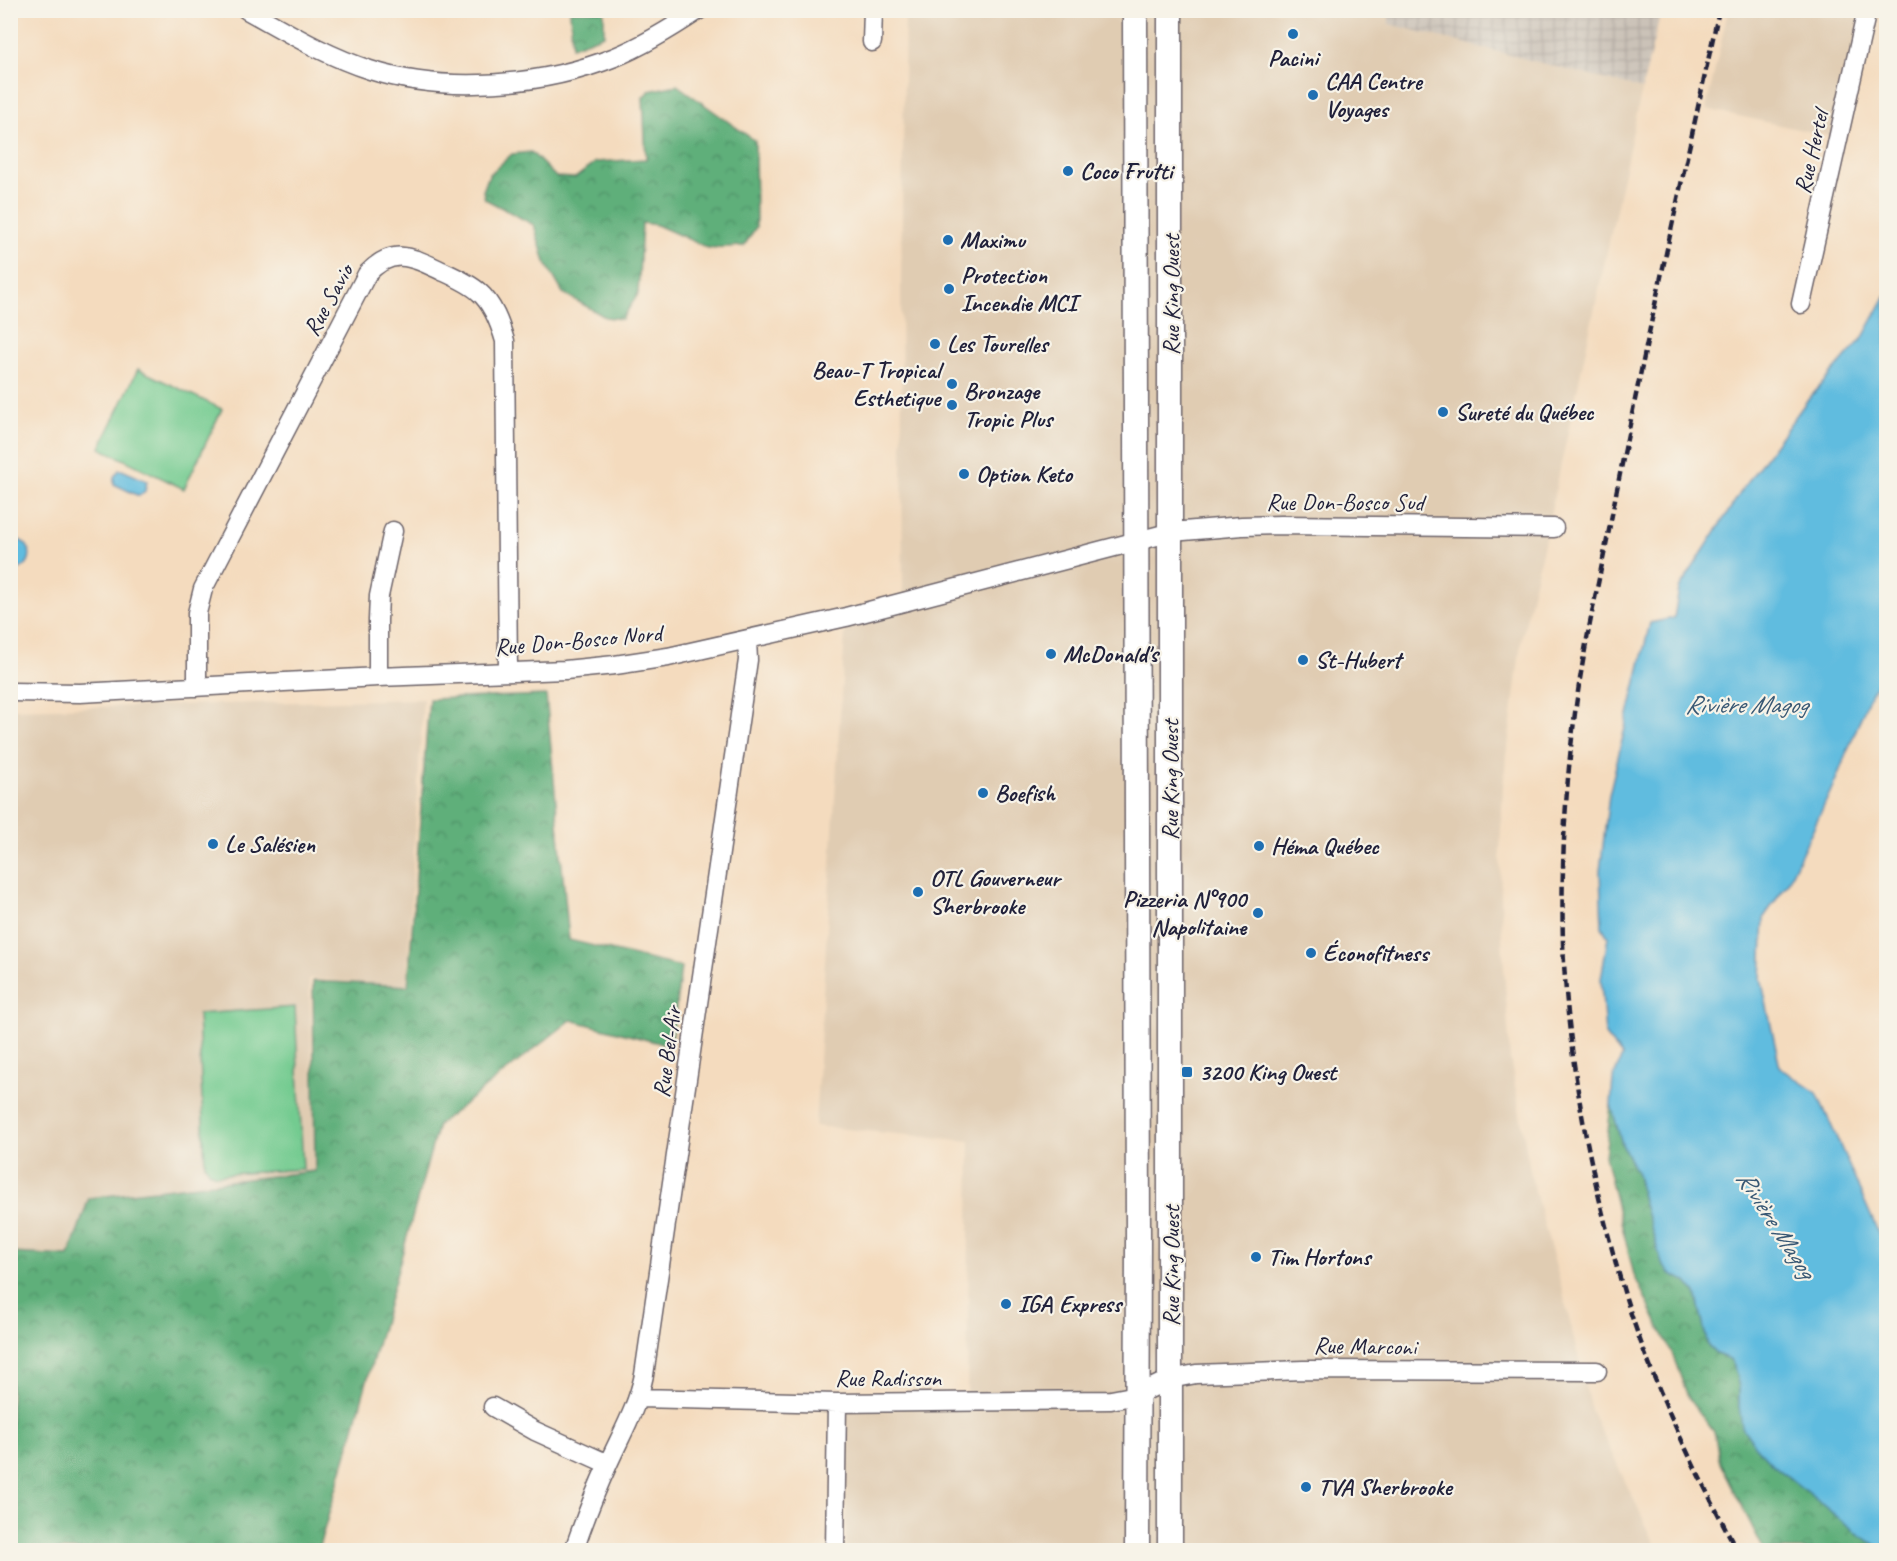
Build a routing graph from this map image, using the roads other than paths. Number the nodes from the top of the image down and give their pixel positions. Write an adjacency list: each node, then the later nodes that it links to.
1 (247, 10): 2 (street)
2 (699, 10)
3 (873, 10): 7 (street)
4 (1135, 10): 12 (main road, Rue King Ouest)
5 (1170, 10): 11 (main road, Rue King Ouest)
6 (1867, 10): 8 (street, Rue Hertel)
7 (872, 42)
8 (1801, 304)
9 (1554, 528): 11 (street, Rue Don-Bosco Sud)
10 (393, 531): 15 (street)
11 (1172, 532): 12 (street, Rue Don-Bosco Sud); 19 (main road, Rue King Ouest)
12 (1136, 541): 13 (street, Rue Don-Bosco Nord); 20 (main road, Rue King Ouest)
13 (747, 640): 14 (street, Rue Don-Bosco Nord); 21 (street, Rue Bel-Air)
14 (508, 672): 15 (street, Rue Don-Bosco Nord); 16 (street, Rue Savio)
15 (378, 677): 16 (street, Rue Don-Bosco Nord)
16 (197, 687): 17 (street, Rue Don-Bosco Nord)
17 (10, 692)
18 (1597, 1371): 19 (street, Rue Marconi)
19 (1170, 1379): 20 (street, Rue Marconi); 28 (main road, Rue King Ouest)
20 (1137, 1395): 22 (street, Rue Radisson); 27 (main road, Rue King Ouest)
21 (639, 1398): 22 (street, Rue Radisson); 24 (street, Rue Bel-Air)
22 (837, 1403): 26 (street)
23 (493, 1407): 24 (street)
24 (608, 1464): 25 (street, Rue Bel-Air)
25 (574, 1551)
26 (835, 1551)
27 (1137, 1551)
28 (1170, 1551)

